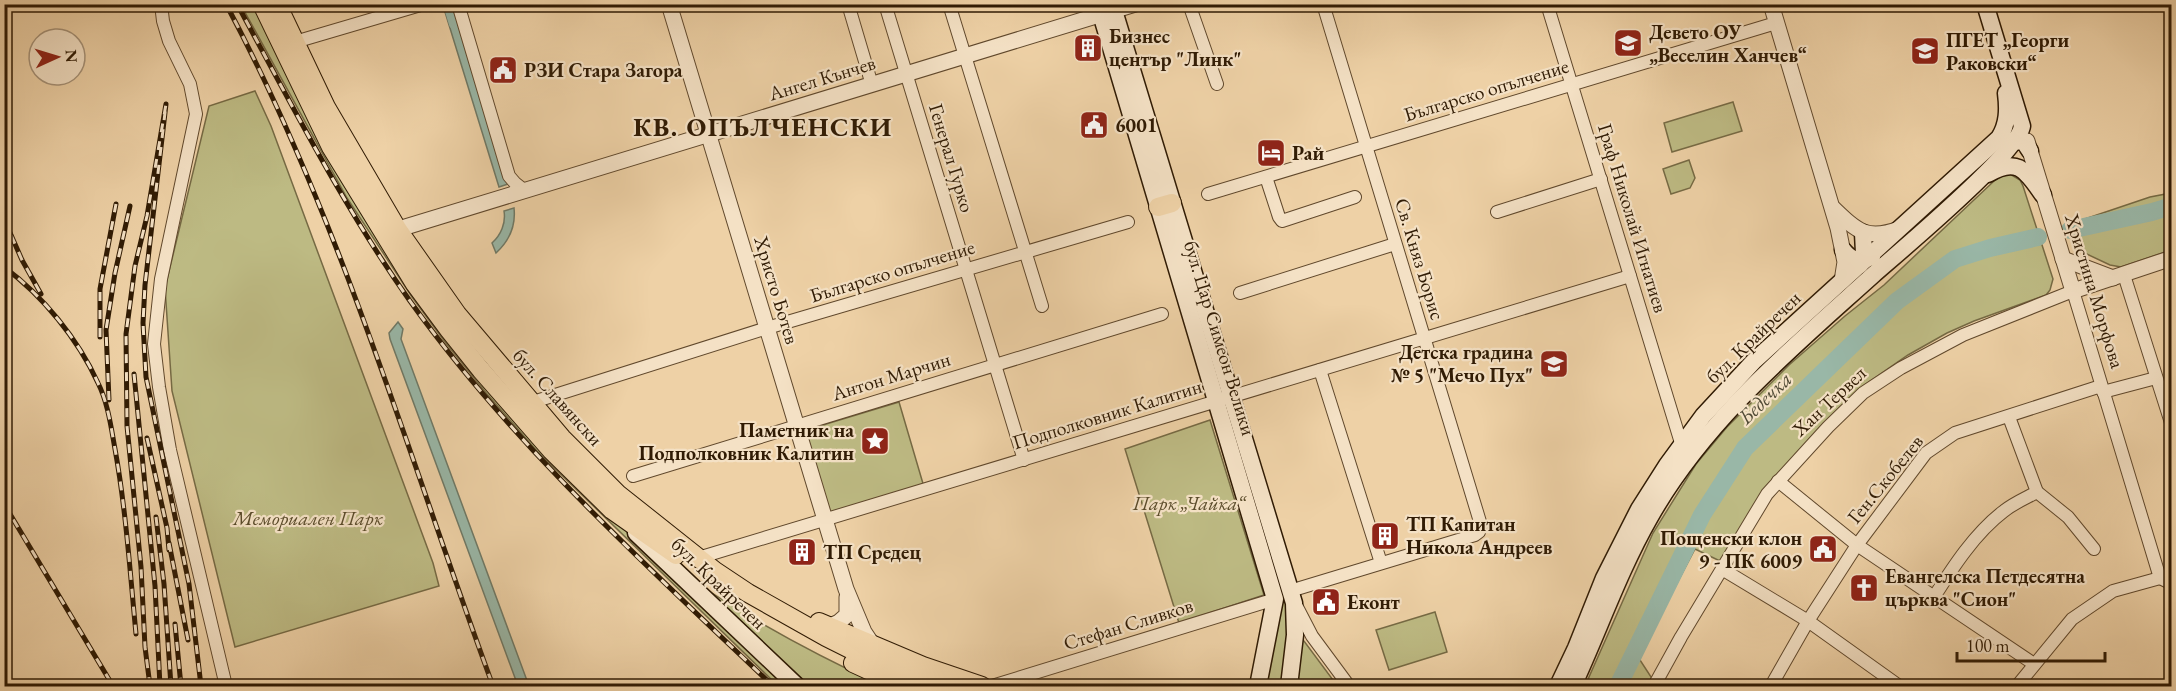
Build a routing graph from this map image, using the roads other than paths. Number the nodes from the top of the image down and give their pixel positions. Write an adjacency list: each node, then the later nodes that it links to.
1 (161, 4): 92 (street)
2 (262, 4): 18 (main road, бул. Славянски)
3 (277, 4): 18 (main road, бул. Славянски)
4 (424, 4): 18 (street)
5 (458, 4): 32 (street)
6 (669, 4): 25 (street, Христо Ботев)
7 (848, 4): 24 (street)
8 (885, 4): 21 (street, Генерал Гурко)
9 (949, 4): 19 (street)
10 (1135, 4): 16 (street, Ангел Кънчев)
11 (1189, 4): 22 (street)
12 (1323, 4): 28 (street, Св. Княз Борис)
13 (1547, 4): 23 (street, Граф Николай Игнатиев)
14 (1771, 4): 17 (street)
15 (1985, 4): 20 (main road, Христина Морфова)
16 (1106, 9): 19 (street, Ангел Кънчев); 64 (main road, бул. Цар Симеон Велики)
17 (1776, 23): 23 (street, Българско опълчение); 36 (street)
18 (288, 44): 39 (main road, бул. Славянски)
19 (965, 56): 21 (street, Ангел Кънчев); 44 (street)
20 (2001, 57): 26 (main road, Христина Морфова); 27 (main road, бул. Крайречен)
21 (906, 74): 24 (street, Ангел Кънчев); 48 (street, Генерал Гурко)
22 (1217, 84)
23 (1572, 84): 28 (street, Българско опълчение); 31 (street, Граф Николай Игнатиев)
24 (872, 85): 25 (street, Ангел Кънчев)
25 (708, 135): 32 (street, Ангел Кънчев); 56 (street, Христо Ботев)
26 (2023, 139): 27 (main road); 30 (main road, бул. Крайречен); 34 (street, Христина Морфова)
27 (1996, 141): 41 (main road, бул. Крайречен)
28 (1366, 147): 29 (street, Българско опълчение); 42 (street, Св. Княз Борис)
29 (1266, 177): 33 (street, Българско опълчение); 35 (street)
30 (1982, 177): 34 (main road); 41 (main road, бул. Крайречен)
31 (1601, 179): 37 (street); 49 (street, Граф Николай Игнатиев)
32 (513, 195): 39 (street, Ангел Кънчев)
33 (1208, 195)
34 (2043, 195): 45 (street, Христина Морфова)
35 (1355, 197)
36 (1833, 208): 40 (street); 43 (street)
37 (1497, 212)
38 (1128, 222): 44 (street, Българско опълчение)
39 (391, 232): 65 (main road, бул. Славянски); 74 (main road, бул. Славянски)
40 (1863, 233): 41 (street); 47 (main road)
41 (1904, 236): 47 (main road); 51 (main road, бул. Крайречен)
42 (1395, 244): 53 (street); 57 (street, Св. Княз Борис)
43 (1843, 250): 47 (main road); 51 (street)
44 (1025, 252): 48 (street, Българско опълчение); 54 (street)
45 (2062, 256): 50 (street); 52 (street, Христина Морфова)
46 (2172, 258): 50 (street, Хан Тервел)
47 (1863, 261): 51 (main road)
48 (966, 269): 56 (street, Българско опълчение); 58 (street, Генерал Гурко)
49 (1630, 276): 57 (street, Подполковник Калитин); 69 (street, Граф Николай Игнатиев)
50 (2119, 276): 52 (street, Хан Тервел); 60 (street)
51 (1846, 289): 69 (main road, бул. Крайречен); 102 (main road, бул. Крайречен)
52 (2073, 291): 62 (street, Христина Морфова); 72 (street, Хан Тервел)
53 (1240, 292)
54 (1042, 306)
55 (1161, 314): 58 (street, Антон Марчин)
56 (767, 328): 65 (street, Българско опълчение); 67 (street, Христо Ботев)
57 (1424, 338): 59 (street, Подполковник Калитин); 79 (street, Св. Княз Борис)
58 (995, 365): 67 (street, Антон Марчин); 70 (street, Генерал Гурко)
59 (1320, 370): 64 (street, Подполковник Калитин); 79 (street)
60 (2156, 378): 62 (street, Ген.Скобелев); 63 (street)
61 (2172, 385): 63 (street)
62 (2102, 389): 66 (street, Ген.Скобелев); 81 (street, Христина Морфова)
63 (2160, 392): 68 (street)
64 (1224, 399): 70 (street, Подполковник Калитин); 84 (main road, бул. Цар Симеон Велики); 86 (main road, бул. Цар Симеон Велики)
65 (530, 403): 78 (main road, бул. Славянски)
66 (2009, 417): 73 (street); 76 (street, Ген.Скобелев)
67 (796, 426): 71 (street, Антон Марчин); 75 (street, Христо Ботев)
68 (2172, 426)
69 (1682, 443): 101 (main road, бул. Крайречен)
70 (1024, 460): 75 (street, Подполковник Калитин)
71 (633, 476)
72 (1778, 481): 76 (street); 80 (street, Хан Тервел)
73 (2037, 492): 77 (street); 85 (street)
74 (612, 510): 93 (main road, бул. Крайречен); 94 (main road, бул. Славянски)
75 (825, 520): 78 (street, Подполковник Калитин); 82 (street, Христо Ботев)
76 (1857, 545): 85 (street); 87 (street, Ген.Скобелев)
77 (2094, 549)
78 (698, 558): 83 (main road, бул. Славянски)
79 (1381, 563): 84 (street)
80 (1722, 569): 87 (street); 103 (street, Хан Тервел)
81 (2166, 581): 90 (street)
82 (846, 588): 88 (street, Христо Ботев); 89 (street, Христо Ботев)
83 (748, 593): 88 (main road); 95 (main road, бул. Славянски)
84 (1291, 594): 99 (main road, бул. Цар Симеон Велики); 100 (street, бул. Цар Симеон Велики)
85 (1934, 597): 90 (street)
86 (1275, 599): 97 (street, Стефан Сливков); 98 (main road, бул. Цар Симеон Велики)
87 (1808, 621): 91 (street); 104 (street, Ген.Скобелев)
88 (830, 626): 89 (main road)
89 (872, 644): 96 (main road)
90 (2034, 664): 105 (street)
91 (1895, 685)
92 (226, 687)
93 (797, 687)
94 (903, 687)
95 (938, 687)
96 (982, 687)
97 (993, 687)
98 (1258, 687)
99 (1288, 687)
100 (1349, 687)
101 (1558, 687)
102 (1573, 687)
103 (1654, 687)
104 (1771, 687)
105 (2017, 687)

